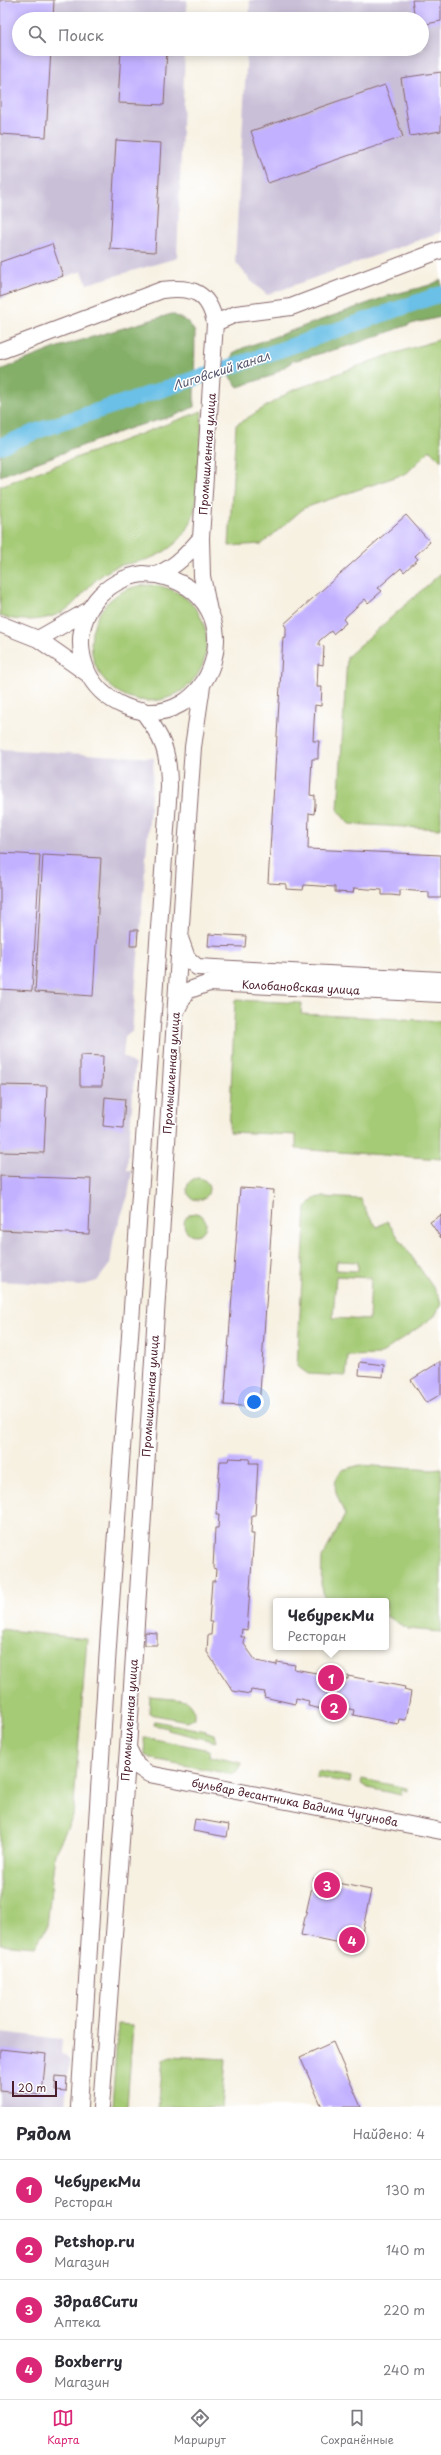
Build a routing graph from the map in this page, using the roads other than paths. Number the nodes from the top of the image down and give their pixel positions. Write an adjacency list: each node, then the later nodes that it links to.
1 (441, 250): 2 (street)
2 (215, 323): 3 (street); 4 (street, Промышленная улица)
3 (0, 351)
4 (201, 538): 5 (street); 7 (street, Промышленная улица)
5 (156, 574): 6 (street); 7 (street)
6 (89, 610): 9 (street); 10 (street)
7 (209, 611): 11 (street)
8 (0, 624): 9 (street)
9 (38, 639): 10 (street)
10 (89, 674): 12 (street)
11 (202, 686): 12 (street); 13 (street, Промышленная улица)
12 (142, 710): 21 (street)
13 (180, 937): 14 (street, Колобановская улица); 16 (street, Промышленная улица)
14 (441, 980)
15 (441, 994): 16 (street, Колобановская улица)
16 (175, 1012): 17 (street, Промышленная улица)
17 (128, 1748): 18 (street); 19 (street, Промышленная улица)
18 (149, 1774): 19 (street); 20 (street, бульвар десантника Вадима Чугунова)
19 (124, 1798): 22 (street, Промышленная улица)
20 (441, 1831)
21 (79, 2107)
22 (101, 2107)

